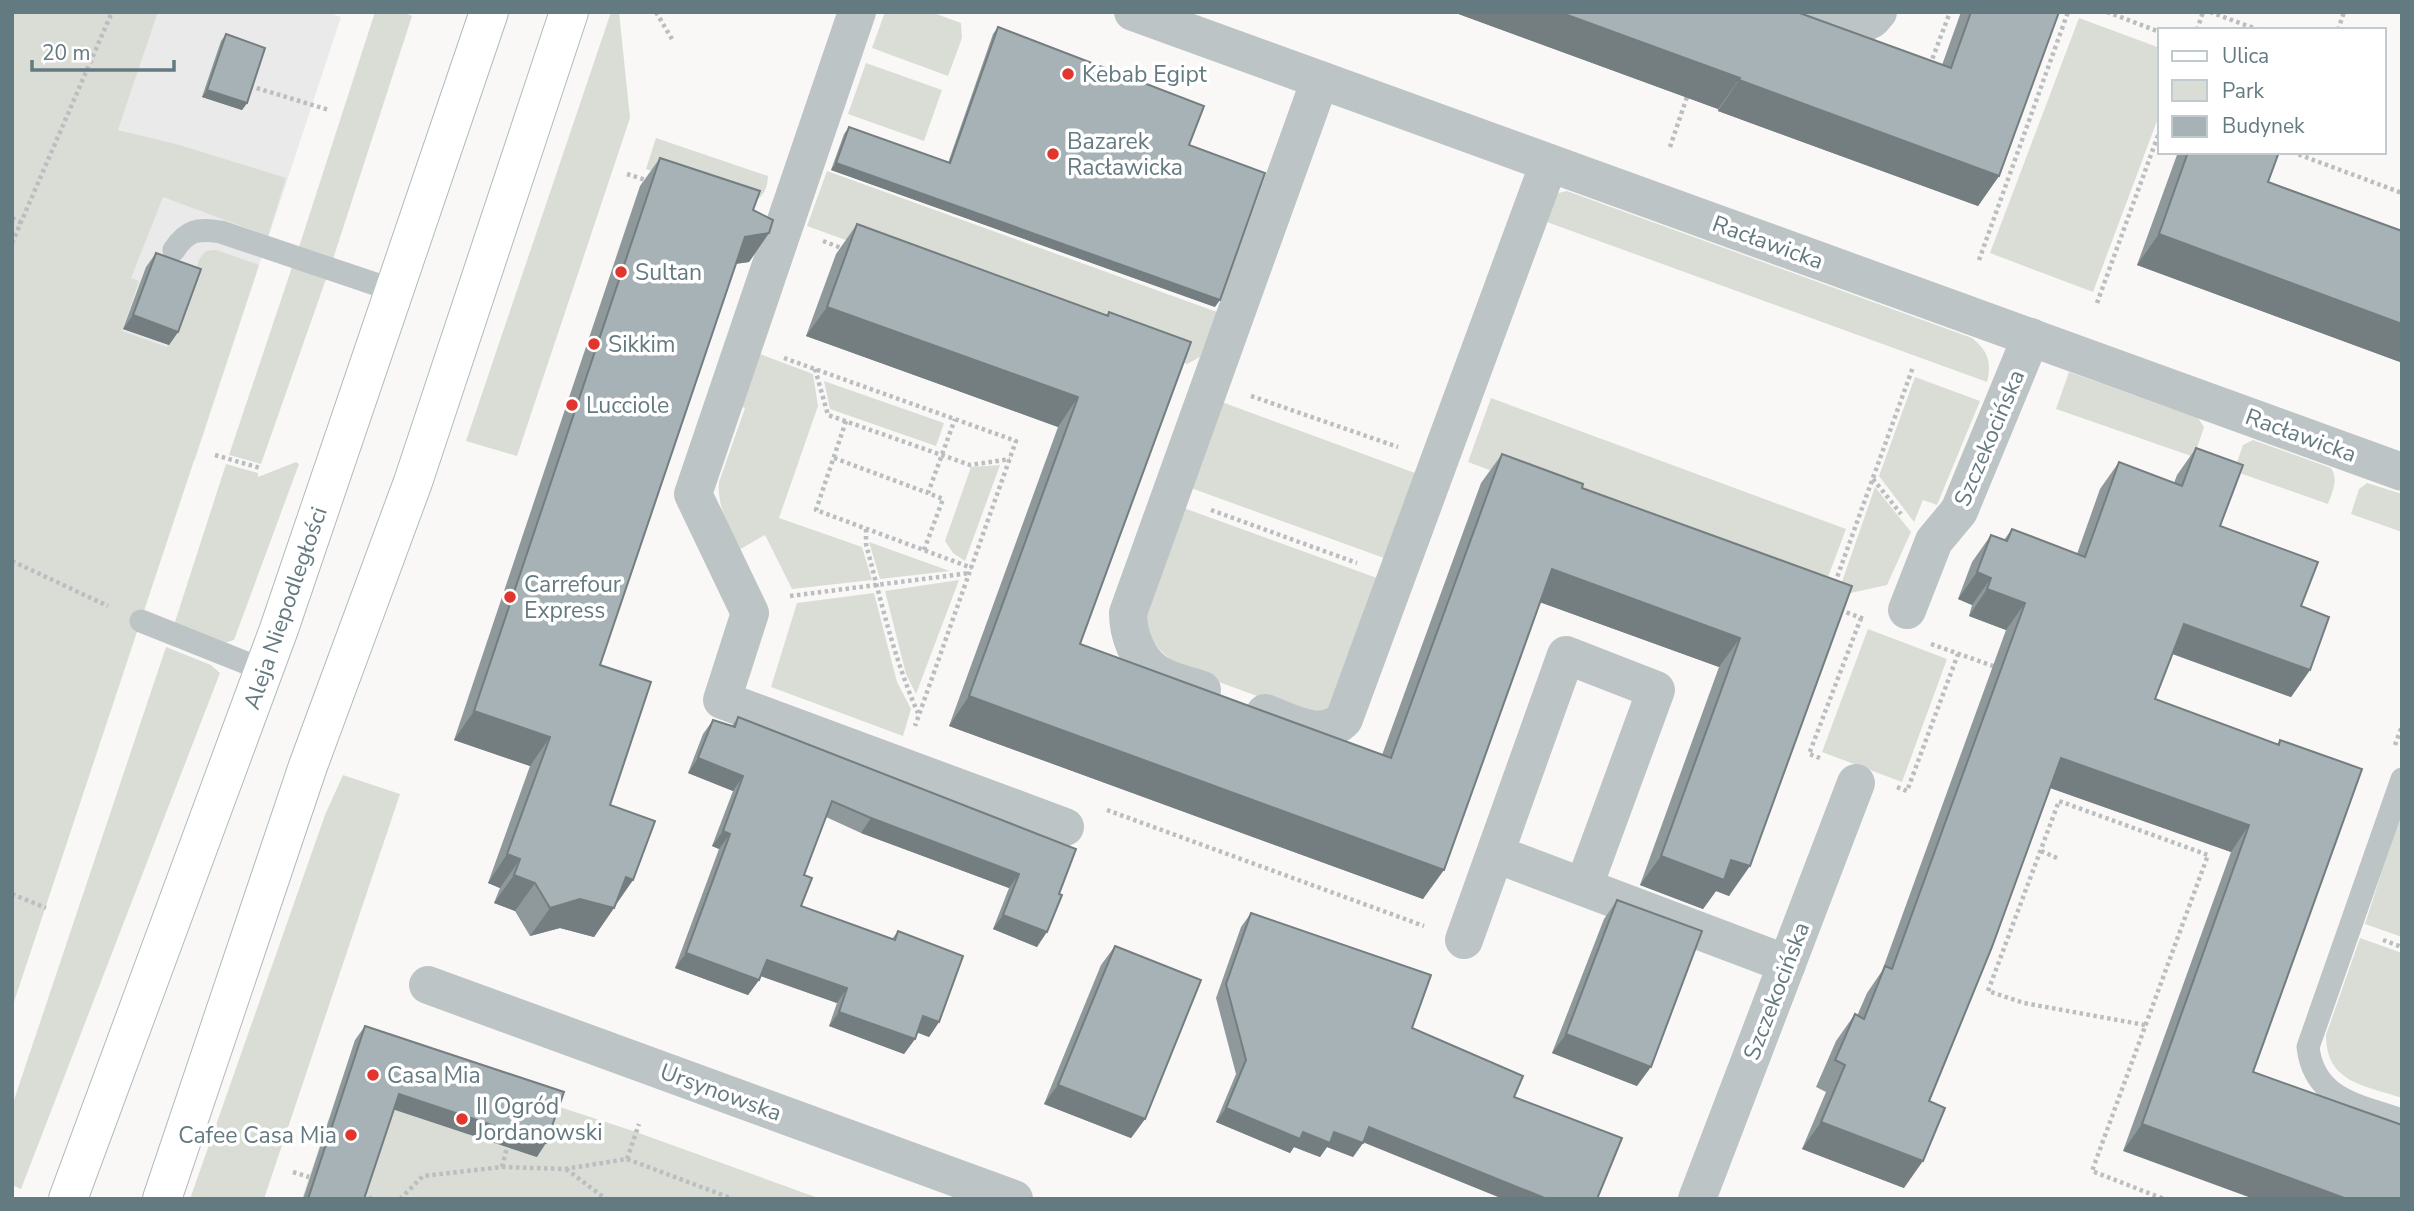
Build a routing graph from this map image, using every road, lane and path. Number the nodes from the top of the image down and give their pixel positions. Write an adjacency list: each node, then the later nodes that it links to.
1 (112, 12): 27 (path)
2 (489, 12): 33 (main road, Aleja Niepodległości)
3 (569, 12): 96 (main road)
4 (656, 12): 14 (path)
5 (857, 12): 28 (street)
6 (1133, 12): 15 (street, Racławicka)
7 (1791, 12): 8 (street)
8 (1878, 12)
9 (2068, 12): 32 (path)
10 (2107, 12): 13 (path)
11 (2210, 12): 12 (path)
12 (2254, 28)
13 (2158, 31)
14 (672, 39)
15 (1320, 80): 22 (street, Racławicka); 39 (street)
16 (250, 86): 18 (path)
17 (1689, 94): 20 (path)
18 (329, 110)
19 (2158, 135): 34 (path)
20 (1670, 147)
21 (2297, 154): 25 (path)
22 (1549, 163): 35 (street, Racławicka); 46 (street)
23 (627, 174): 24 (path)
24 (653, 183)
25 (2402, 193)
26 (12, 218): 27 (path)
27 (22, 223): 29 (path)
28 (783, 226): 31 (path); 60 (street)
29 (12, 243)
30 (174, 250): 33 (lane)
31 (856, 253)
32 (1979, 260)
33 (396, 291): 67 (main road, Aleja Niepodległości)
34 (2097, 303)
35 (2031, 337): 47 (street, Racławicka); 64 (street, Szczekocińska)
36 (777, 356): 38 (path)
37 (1913, 367): 49 (path)
38 (815, 369): 40 (path); 41 (path)
39 (1213, 382): 46 (path); 51 (street)
40 (955, 419): 43 (path); 45 (path)
41 (846, 421): 43 (path); 44 (path)
42 (215, 455): 48 (path)
43 (941, 455): 45 (path); 50 (path)
44 (834, 458): 50 (path); 53 (path)
45 (1010, 459): 56 (path)
46 (1440, 462): 57 (street)
47 (2400, 467)
48 (260, 468)
49 (1873, 479): 52 (path); 59 (path)
50 (928, 494): 54 (path)
51 (1170, 495): 57 (path); 57 (street)
52 (1905, 519)
53 (866, 529): 54 (path); 58 (path)
54 (924, 550): 56 (path)
55 (12, 561): 63 (path)
56 (971, 570): 58 (path); 68 (path)
57 (1398, 578)
58 (877, 586): 60 (path); 68 (path)
59 (1832, 593)
60 (745, 605): 70 (street)
61 (1839, 610): 62 (path)
62 (1861, 618): 64 (path); 69 (path)
63 (141, 621): 67 (lane)
64 (1900, 624): 65 (path)
65 (1958, 654): 66 (path); 73 (path)
66 (1997, 668)
67 (264, 670): 95 (main road, Aleja Niepodległości)
68 (919, 714): 70 (path)
69 (1809, 754)
70 (903, 768): 75 (street)
71 (2402, 779): 86 (lane)
72 (1856, 783): 83 (street, Szczekocińska)
73 (1907, 791)
74 (1102, 808): 82 (path)
75 (1065, 827)
76 (2041, 851): 78 (path); 85 (path); 85 (path)
77 (1496, 854): 79 (street); 79 (street); 82 (street)
78 (2057, 858)
79 (1584, 886): 83 (street)
80 (12, 894): 81 (path)
81 (46, 908)
82 (1464, 940)
83 (1787, 964): 102 (street, Szczekocińska)
84 (428, 985): 101 (street, Ursynowska)
85 (2145, 1025): 103 (path)
86 (2402, 1120)
87 (639, 1124): 89 (path)
88 (507, 1147): 90 (path)
89 (627, 1159): 91 (path); 100 (path)
90 (502, 1167): 91 (path); 98 (path)
91 (565, 1169): 99 (path)
92 (293, 1172): 93 (path)
93 (309, 1177)
94 (361, 1195): 97 (path)
95 (68, 1199)
96 (162, 1199)
97 (372, 1199)
98 (400, 1199)
99 (606, 1199)
100 (733, 1199)
101 (1014, 1199)
102 (1697, 1199)
103 (2164, 1199)

